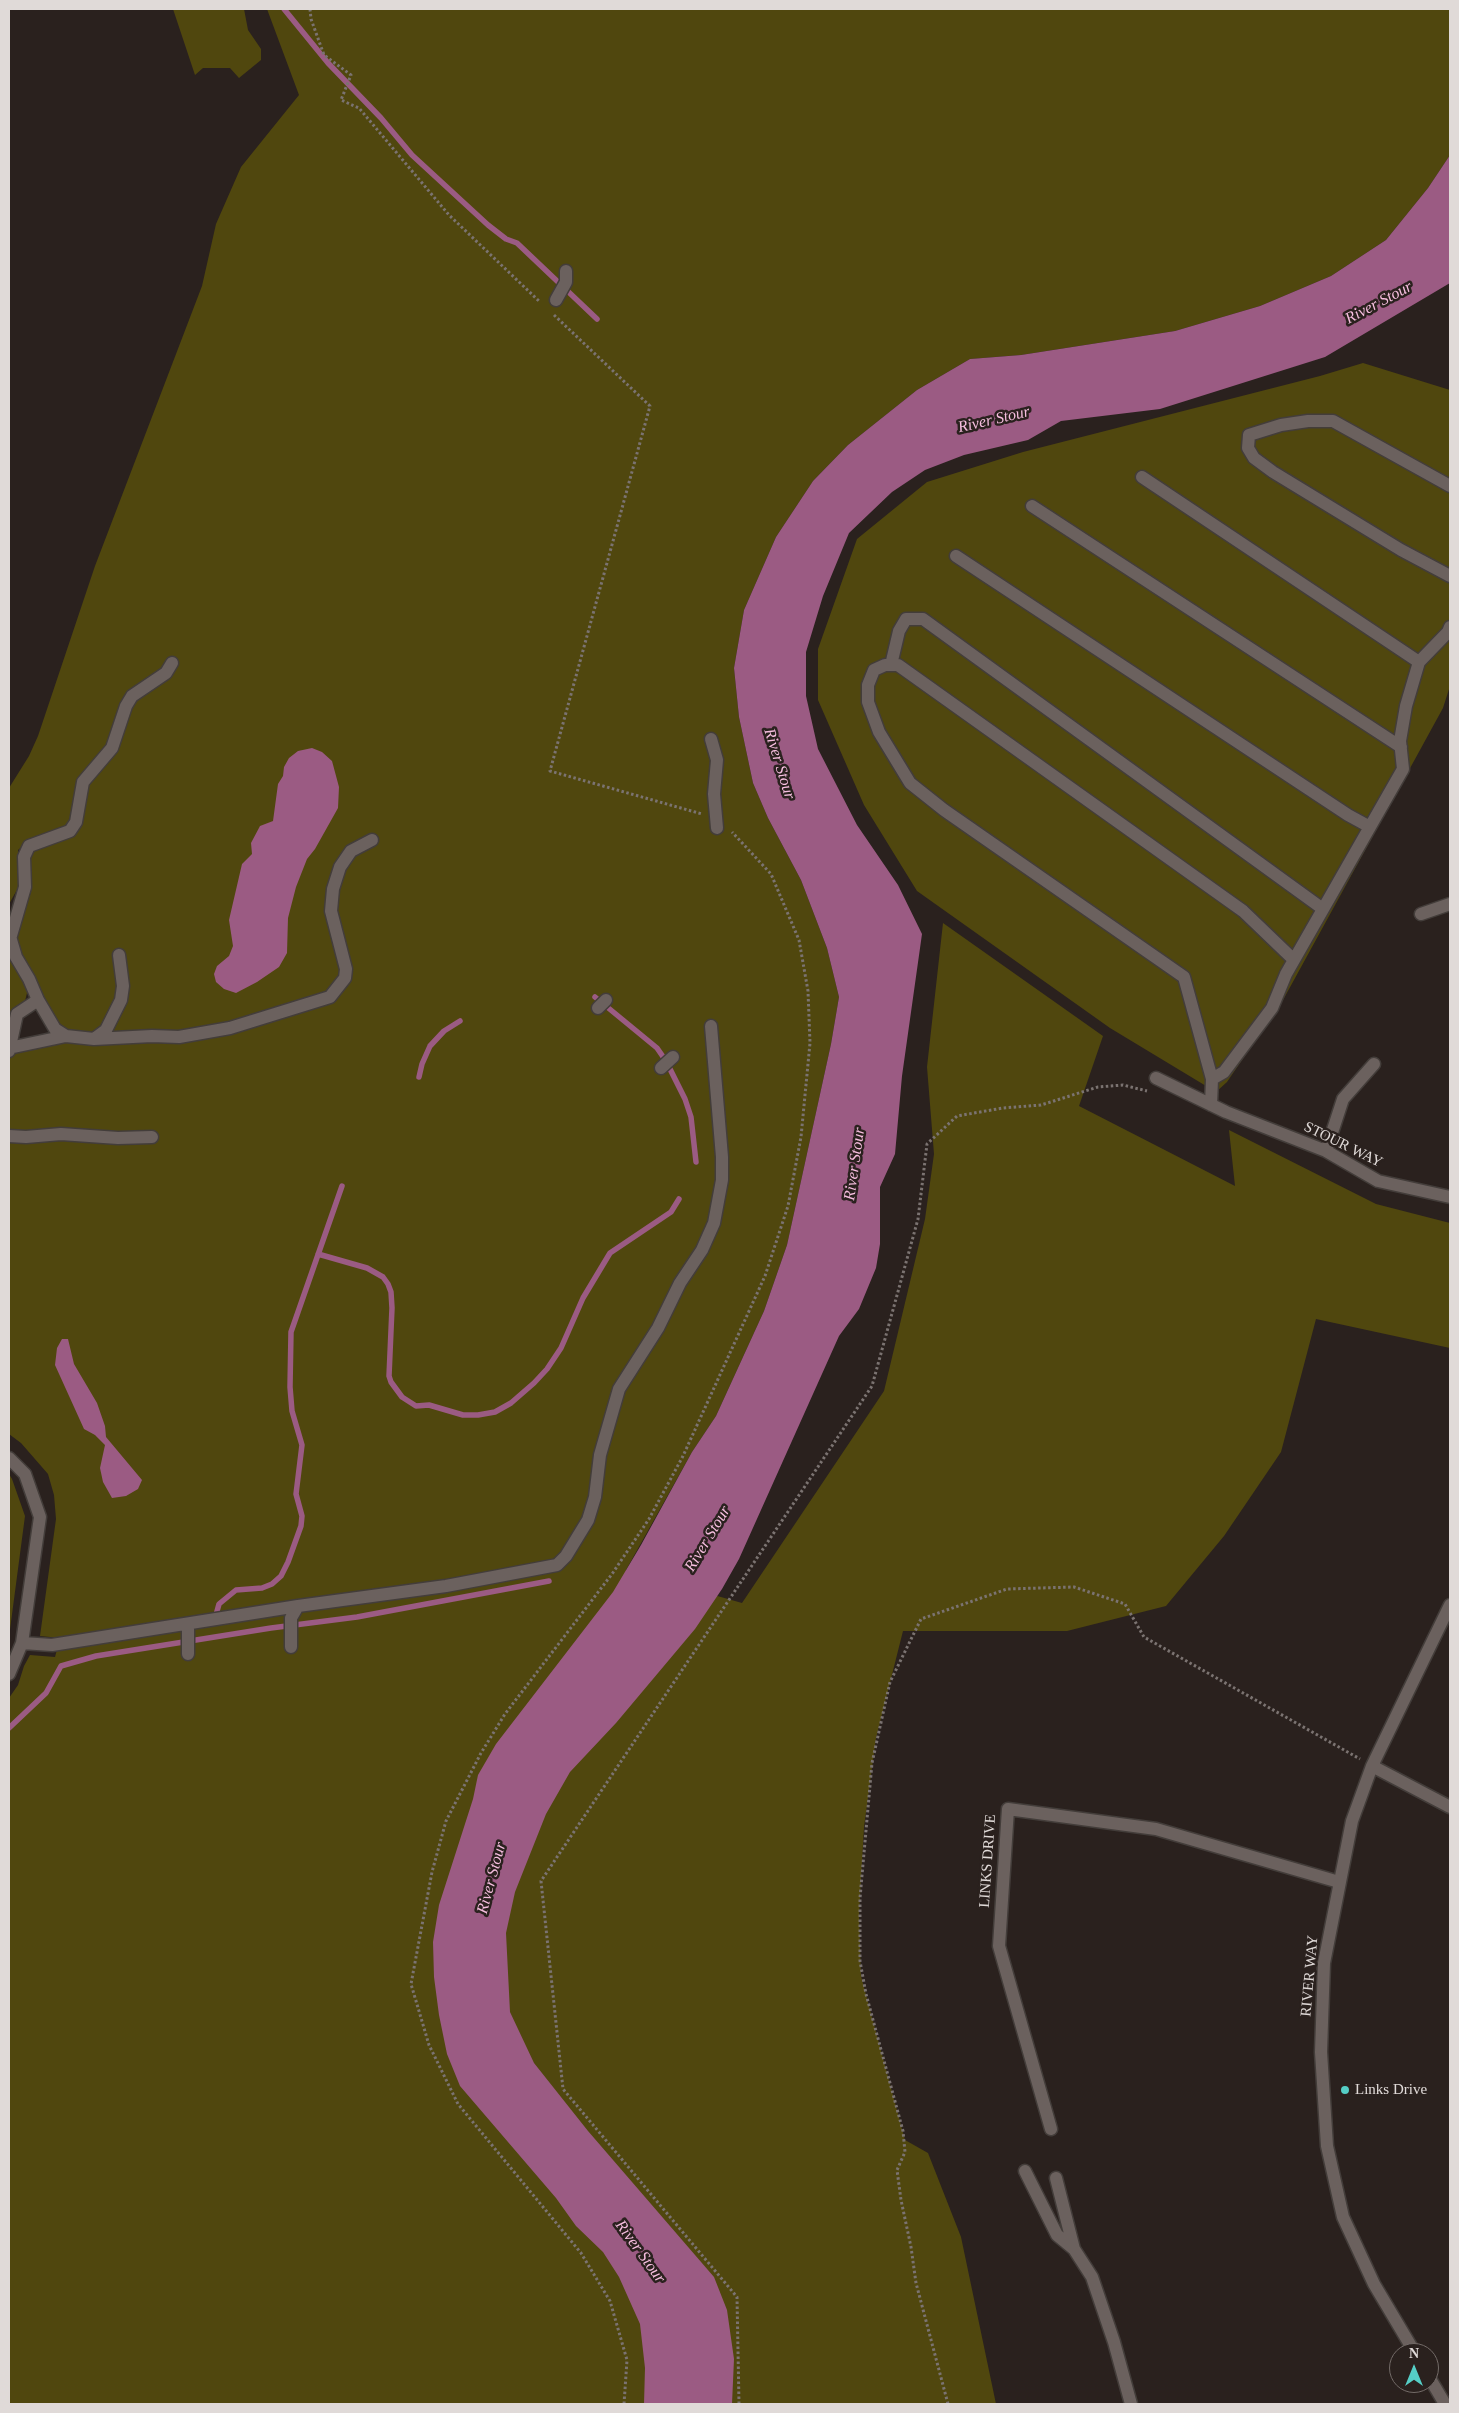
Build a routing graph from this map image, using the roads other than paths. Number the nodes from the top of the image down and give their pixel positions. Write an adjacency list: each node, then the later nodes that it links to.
1 (566, 272): 2 (street)
2 (553, 305)
3 (1142, 477): 9 (street)
4 (1450, 486): 7 (street)
5 (1032, 506): 13 (street)
6 (956, 556): 15 (street)
7 (1450, 576)
8 (1450, 628): 9 (street)
9 (1419, 662): 13 (street)
10 (172, 663): 20 (street)
11 (891, 665): 18 (street); 22 (street); 32 (street)
12 (711, 739): 14 (street)
13 (1401, 748): 15 (street)
14 (717, 824)
15 (1370, 826): 18 (street)
16 (372, 840): 26 (street)
17 (1450, 904): 19 (street)
18 (1323, 909): 22 (street)
19 (1421, 914)
20 (9, 935): 23 (street)
21 (119, 955): 26 (street)
22 (1294, 960): 32 (street)
23 (38, 1000): 25 (street); 27 (street)
24 (711, 1026): 40 (street)
25 (66, 1036): 26 (street); 27 (street)
26 (94, 1039)
27 (9, 1049)
28 (673, 1057): 30 (street)
29 (1374, 1064): 36 (street)
30 (661, 1068)
31 (1156, 1078): 33 (street, STOUR WAY)
32 (1212, 1079): 33 (street)
33 (1211, 1105): 36 (street, STOUR WAY)
34 (9, 1136): 35 (street)
35 (152, 1137)
36 (1326, 1151): 37 (street, STOUR WAY)
37 (1450, 1197)
38 (9, 1458): 42 (street)
39 (1450, 1605): 46 (street, RIVER WAY)
40 (298, 1606): 41 (street); 43 (street)
41 (188, 1624): 42 (street); 44 (street)
42 (22, 1643): 45 (street)
43 (291, 1647)
44 (188, 1654)
45 (9, 1674)
46 (1372, 1766): 47 (street); 48 (street, RIVER WAY)
47 (1450, 1807)
48 (1339, 1882): 49 (street, LINKS DRIVE); 53 (street, RIVER WAY)
49 (1051, 2129)
50 (1025, 2170): 52 (street)
51 (1056, 2178): 52 (street)
52 (1074, 2249): 55 (street)
53 (1408, 2343)
54 (1438, 2393): 56 (street)
55 (1131, 2404)
56 (1445, 2404)

